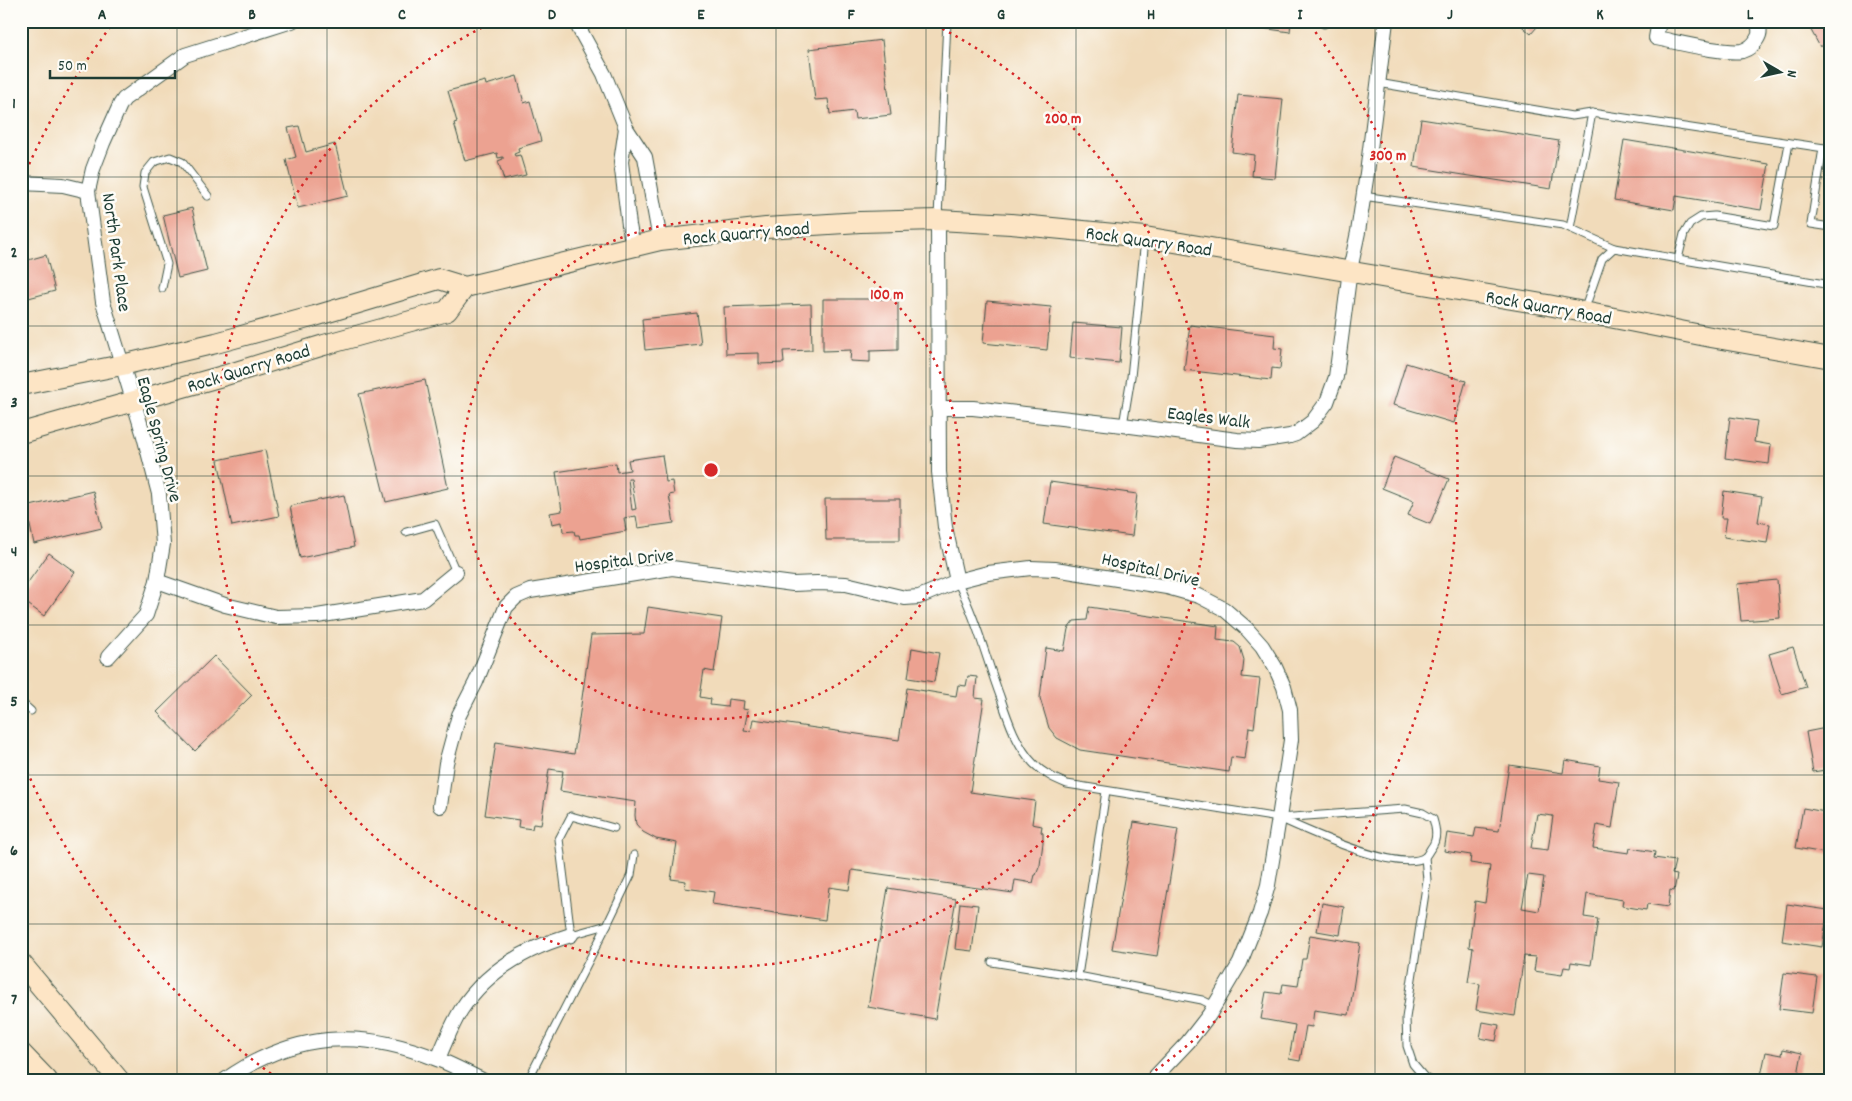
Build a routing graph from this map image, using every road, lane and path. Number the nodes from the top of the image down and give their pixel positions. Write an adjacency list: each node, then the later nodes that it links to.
1 (292, 21): 14 (street, North Park Place)
2 (575, 21): 9 (street)
3 (947, 21): 17 (lane)
4 (1386, 21): 7 (street, Eagles Walk)
5 (1659, 21): 6 (street)
6 (1756, 21)
7 (1378, 83): 8 (lane); 16 (street, Eagles Walk)
8 (1592, 113): 10 (lane); 19 (lane)
9 (626, 128): 21 (street); 22 (street)
10 (1789, 143): 11 (lane); 24 (lane)
11 (1827, 149): 18 (lane)
12 (21, 163): 13 (lane)
13 (24, 183): 14 (street)
14 (88, 190): 31 (street, North Park Place)
15 (208, 196): 28 (lane)
16 (1363, 196): 19 (lane); 25 (street, Eagles Walk)
17 (938, 220): 20 (street, Rock Quarry Road); 21 (street, Rock Quarry Road); 34 (street)
18 (1831, 227)
19 (1570, 228): 23 (lane)
20 (1145, 237): 25 (street, Rock Quarry Road); 35 (lane)
21 (660, 240): 22 (street, Rock Quarry Road)
22 (633, 247): 27 (street, Rock Quarry Road)
23 (1614, 248): 24 (lane); 29 (lane)
24 (1678, 259): 26 (lane)
25 (1350, 270): 29 (street, Rock Quarry Road); 35 (street, Eagles Walk)
26 (1831, 284)
27 (465, 287): 31 (street, Rock Quarry Road); 33 (street, Rock Quarry Road)
28 (162, 288)
29 (1584, 312): 30 (street, Rock Quarry Road)
30 (1831, 358)
31 (122, 364): 32 (street, Rock Quarry Road); 33 (street, Eagle Spring Drive)
32 (21, 385)
33 (133, 401): 36 (street, Rock Quarry Road); 39 (street, Eagle Spring Drive)
34 (938, 408): 35 (street, Eagles Walk); 40 (street)
35 (1123, 425)
36 (21, 433)
37 (406, 532): 38 (lane)
38 (456, 572): 39 (street)
39 (157, 581): 41 (street, Eagle Spring Drive)
40 (958, 581): 44 (lane); 45 (street, Hospital Drive); 46 (street, Hospital Drive)
41 (108, 657)
42 (21, 702): 43 (lane)
43 (31, 711)
44 (1106, 791): 46 (lane); 54 (lane)
45 (440, 806)
46 (1279, 818): 49 (lane); 49 (lane); 55 (street, Hospital Drive)
47 (614, 828): 51 (lane)
48 (634, 855): 50 (lane)
49 (1425, 857): 64 (lane)
50 (608, 925): 51 (lane); 62 (lane)
51 (571, 935): 57 (street)
52 (992, 962): 54 (lane)
53 (21, 963): 59 (street)
54 (1078, 976): 55 (lane)
55 (1214, 1006): 63 (street, Hospital Drive)
56 (21, 1053): 58 (street)
57 (438, 1059): 60 (street); 61 (street)
58 (47, 1080)
59 (119, 1080)
60 (225, 1080)
61 (482, 1080)
62 (528, 1080)
63 (1152, 1080)
64 (1429, 1080)

